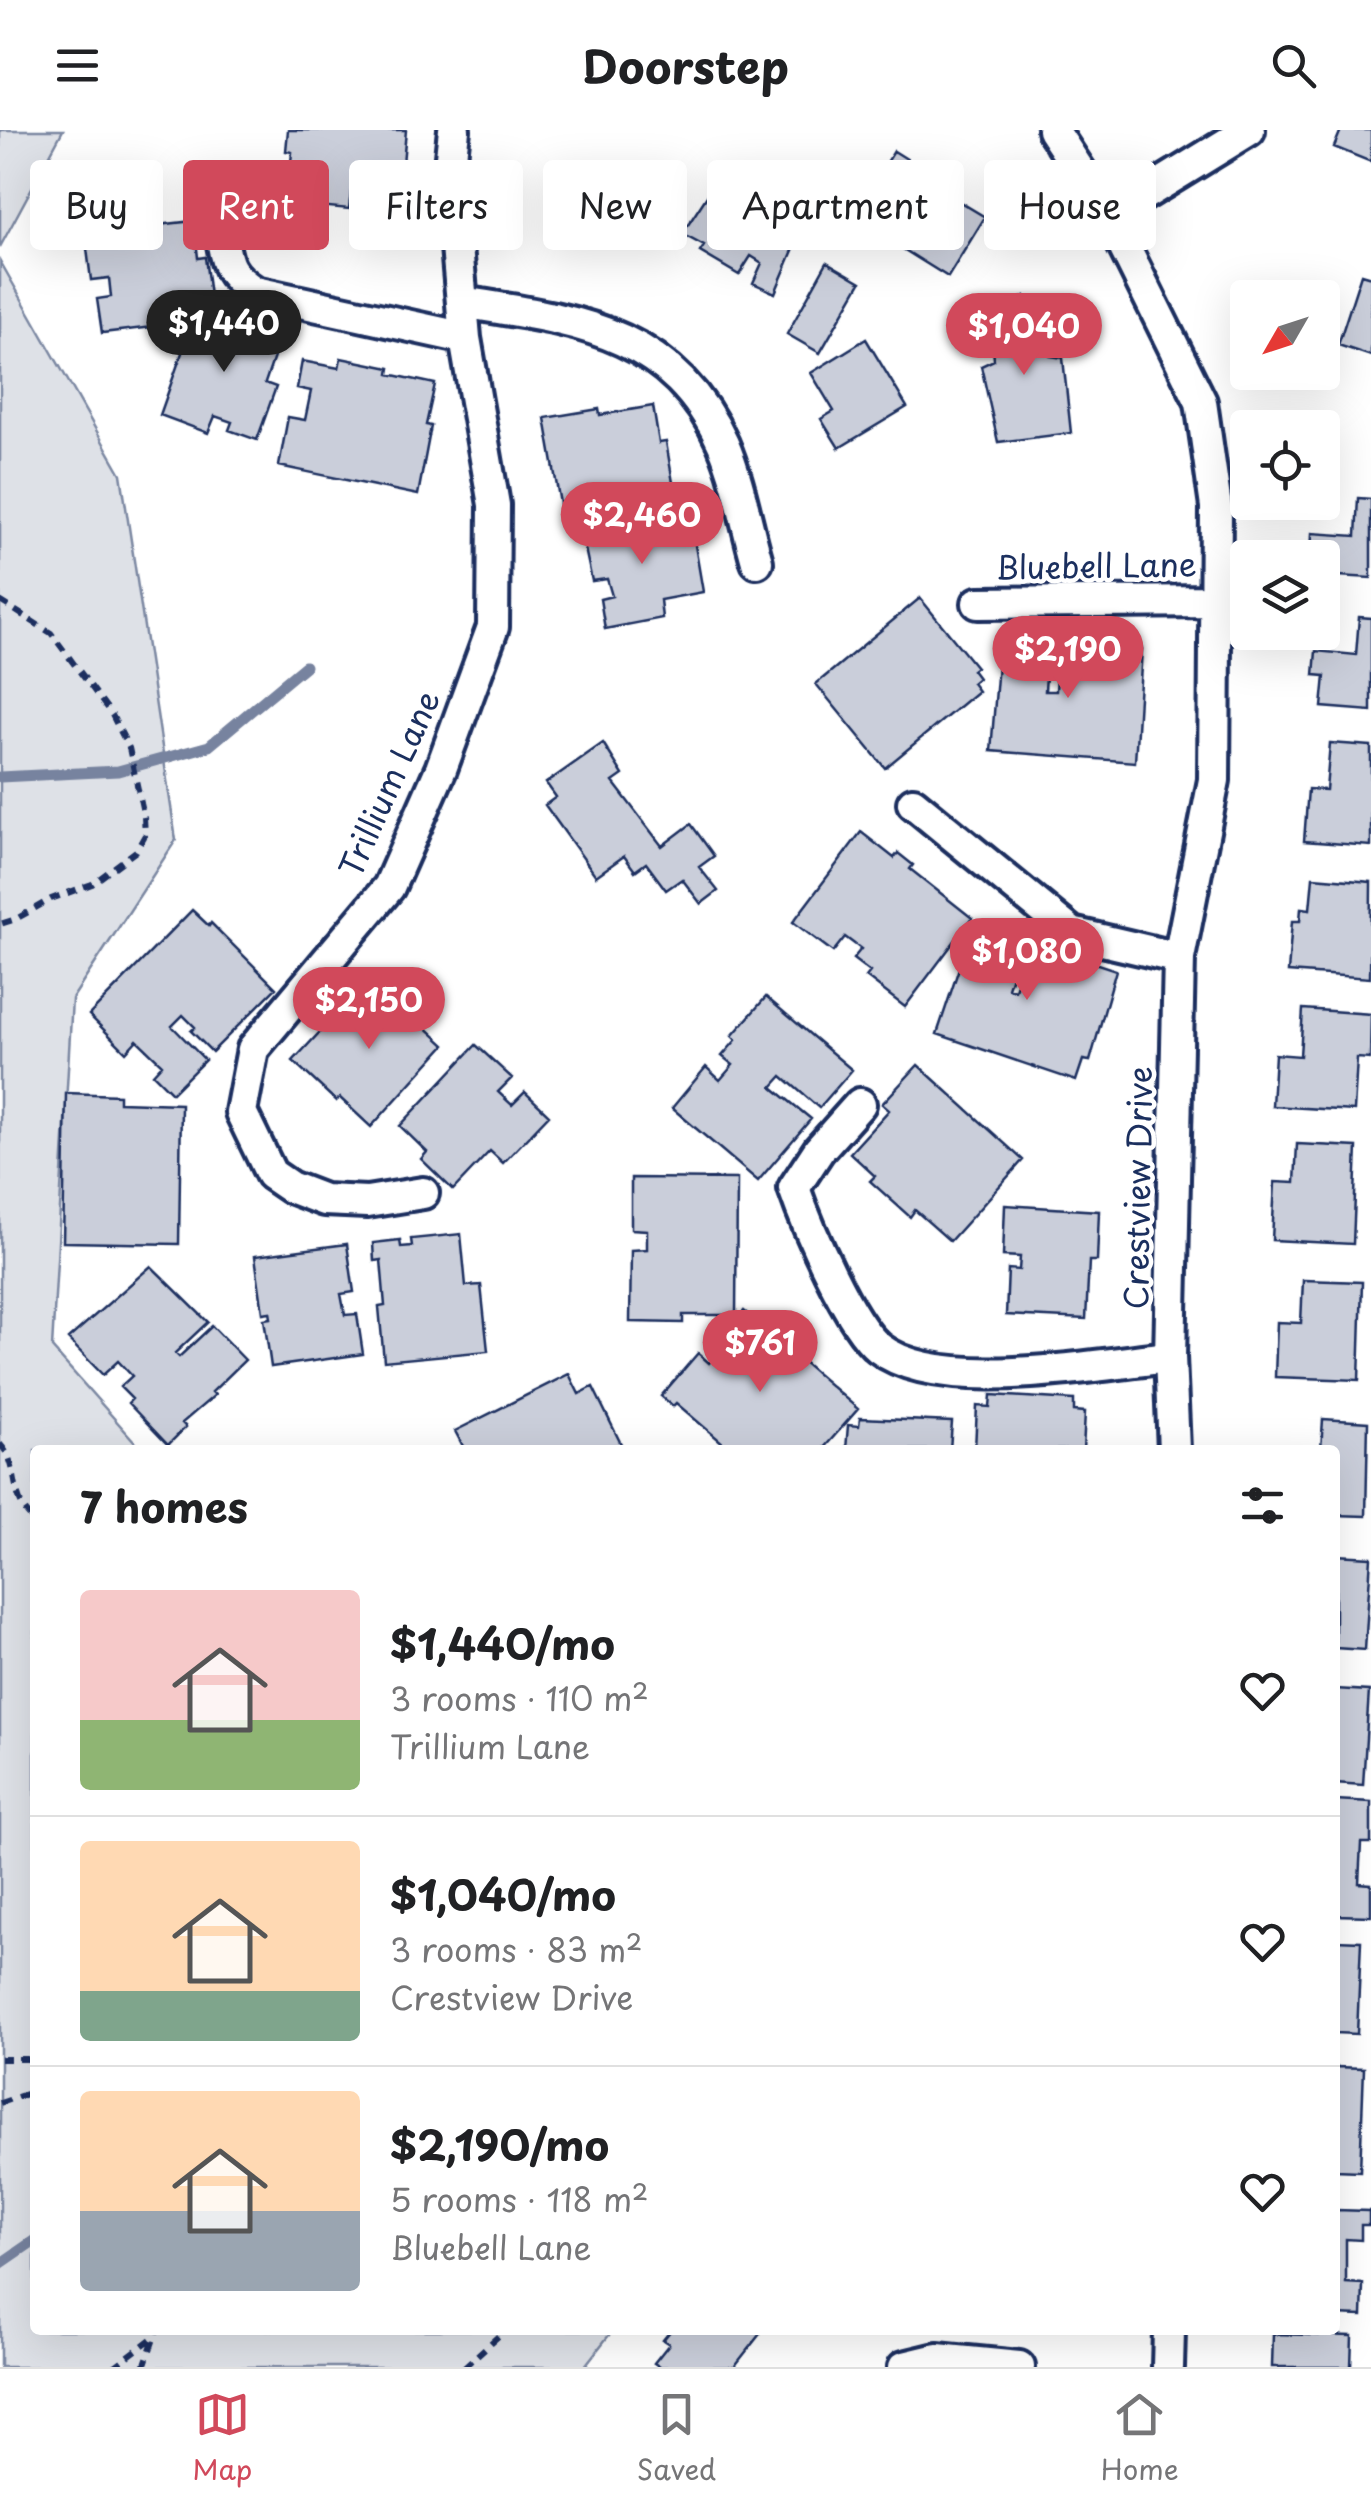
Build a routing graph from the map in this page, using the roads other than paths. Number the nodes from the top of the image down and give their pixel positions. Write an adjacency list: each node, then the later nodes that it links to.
1 (454, 130): 8 (street, Trillium Lane)
2 (1052, 130): 4 (street, Crestview Drive)
3 (1249, 130): 5 (street)
4 (1072, 160)
5 (1156, 187)
6 (224, 250): 9 (street)
7 (1126, 250): 11 (street, Crestview Drive)
8 (462, 302): 9 (street, Trillium Lane); 10 (street)
9 (465, 338): 16 (street, Trillium Lane)
10 (757, 562)
11 (1215, 601): 12 (street, Bluebell Lane); 14 (street, Crestview Drive)
12 (978, 603)
13 (913, 803): 14 (street)
14 (1180, 958): 17 (street, Crestview Drive)
15 (860, 1104): 17 (street)
16 (423, 1193)
17 (1170, 1357): 18 (street, Crestview Drive)
18 (1174, 1445)
19 (1169, 2335): 22 (street)
20 (904, 2367): 21 (street)
21 (1019, 2367)
22 (1168, 2367)

